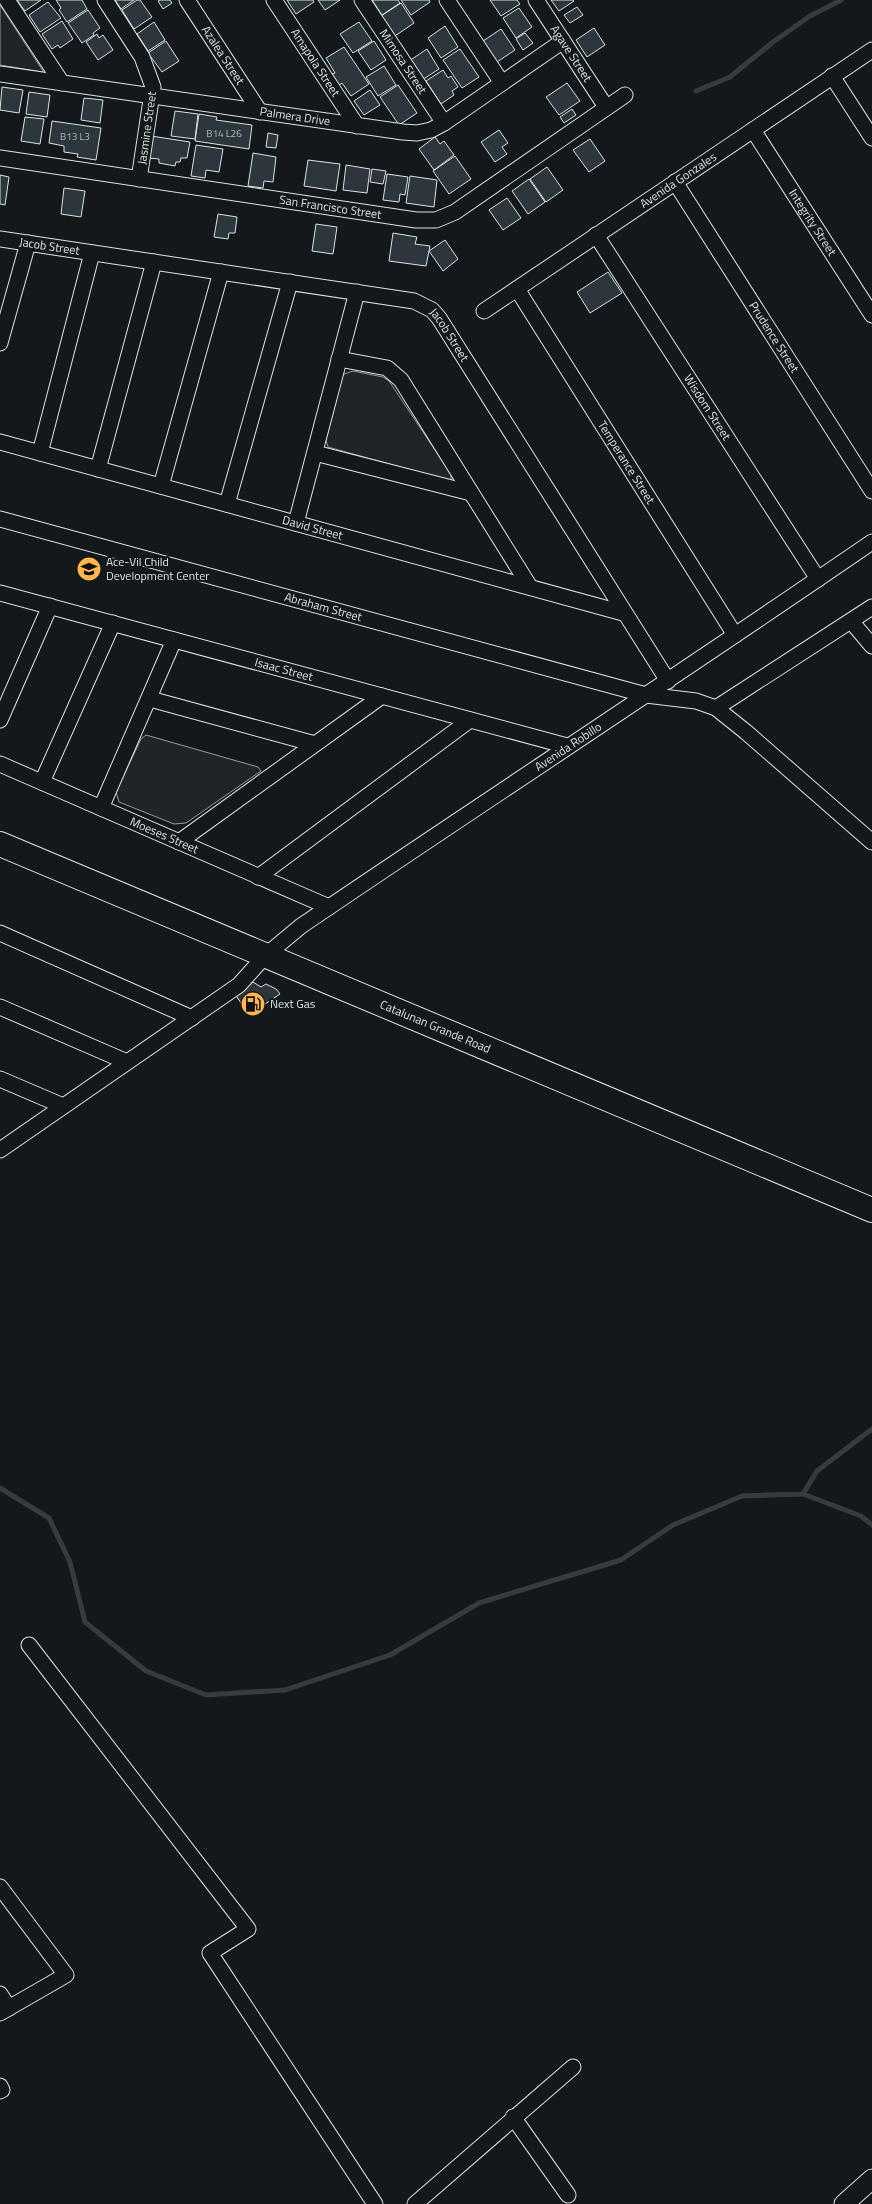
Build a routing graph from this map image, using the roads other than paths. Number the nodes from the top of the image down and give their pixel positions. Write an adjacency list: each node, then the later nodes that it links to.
1 (7, 0): 12 (street)
2 (105, 0): 15 (street, Jasmine Street)
3 (187, 0): 17 (street, Azalea Street)
4 (274, 0): 19 (street, Amapola Street)
5 (362, 0): 18 (street, Mimosa Street)
6 (447, 0): 13 (street)
7 (536, 0): 8 (street, Agave Street)
8 (563, 41): 13 (street, Palmera Drive); 16 (street, Agave Street)
9 (872, 50): 11 (street, Avenida Gonzales)
10 (0, 74): 12 (street, Palmera Drive)
11 (832, 76): 20 (street, Avenida Gonzales); 21 (street)
12 (62, 83): 15 (street, Palmera Drive)
13 (502, 83): 18 (street, Palmera Drive)
14 (625, 95): 16 (street, San Francisco Street)
15 (153, 96): 17 (street, Palmera Drive); 23 (street, Jasmine Street)
16 (606, 108): 23 (street, San Francisco Street)
17 (260, 112): 19 (street, Palmera Drive)
18 (444, 123): 19 (street, Palmera Drive)
19 (357, 126)
20 (752, 130): 24 (street, Avenida Gonzales); 35 (street, Integrity Street)
21 (872, 138)
22 (0, 158): 23 (street, San Francisco Street)
23 (139, 179)
24 (675, 182): 25 (street, Avenida Gonzales); 43 (street, Prudence Street)
25 (596, 235): 32 (street, Avenida Gonzales); 49 (street, Wisdom Street)
26 (0, 239): 27 (street, Jacob Street)
27 (28, 243): 28 (street, Jacob Street); 36 (street)
28 (92, 253): 29 (street, Jacob Street); 39 (street)
29 (154, 262): 30 (street, Jacob Street); 41 (street)
30 (221, 272): 31 (street, Jacob Street); 42 (street)
31 (290, 282): 33 (street, Jacob Street); 45 (street)
32 (517, 289): 34 (street, Avenida Gonzales); 57 (street, Temperance Street)
33 (357, 292): 37 (street); 54 (street, Jacob Street)
34 (484, 311)
35 (872, 315)
36 (0, 343)
37 (339, 359): 40 (street); 44 (street)
38 (0, 442): 39 (street, David Street)
39 (40, 453): 41 (street, David Street)
40 (315, 453): 44 (street); 47 (street)
41 (98, 469): 42 (street, David Street)
42 (162, 486): 45 (street, David Street)
43 (872, 491)
44 (471, 493): 50 (street)
45 (227, 504): 47 (street, David Street)
46 (0, 519): 61 (street, Abraham Street)
47 (296, 523): 50 (street, David Street)
48 (872, 542): 49 (street, Avenida Robillo)
49 (818, 579): 57 (street, Avenida Robillo)
50 (530, 587): 54 (street, David Street)
51 (0, 593): 52 (street, Isaac Street)
52 (50, 606): 56 (street, Isaac Street); 65 (street)
53 (872, 607): 55 (street)
54 (623, 613): 60 (street, Jacob Street)
55 (851, 621): 59 (street); 64 (street)
56 (113, 623): 58 (street, Isaac Street); 70 (street)
57 (735, 636): 60 (street, Avenida Robillo)
58 (174, 640): 62 (street, Isaac Street); 63 (street)
59 (872, 646)
60 (668, 681): 61 (street, Avenida Robillo)
61 (646, 695): 64 (street, Abraham Street); 68 (street, Avenida Robillo)
62 (382, 696): 66 (street, Isaac Street); 67 (street)
63 (150, 699): 67 (street); 71 (street)
64 (716, 708): 73 (street)
65 (0, 720)
66 (470, 720): 68 (street, Isaac Street); 75 (street)
67 (315, 744): 72 (street)
68 (567, 746): 76 (street, Avenida Robillo)
69 (0, 764): 70 (street, Moeses Street)
70 (42, 782): 71 (street, Moeses Street)
71 (102, 808): 72 (street, Moeses Street)
72 (179, 842): 75 (street, Moeses Street)
73 (872, 842)
74 (0, 844): 78 (main road, Catalunan Grande Road)
75 (258, 877): 76 (street, Moeses Street)
76 (329, 907): 78 (street, Avenida Robillo)
77 (0, 933): 80 (street)
78 (265, 956): 80 (street, Avenida Robillo); 85 (main road, Catalunan Grande Road)
79 (0, 1007): 81 (street)
80 (192, 1018): 81 (street, Avenida Robillo)
81 (127, 1062): 83 (street, Avenida Robillo)
82 (0, 1079): 83 (street)
83 (63, 1106): 84 (street, Avenida Robillo)
84 (0, 1150)
85 (872, 1210)
86 (29, 1644): 96 (street)
87 (0, 1886): 89 (street)
88 (0, 1994): 89 (street)
89 (5, 2011)
90 (573, 2067): 93 (street)
91 (0, 2086): 92 (street)
92 (0, 2091)
93 (513, 2117): 95 (street); 97 (street)
94 (872, 2179): 98 (street)
95 (568, 2195)
96 (375, 2204)
97 (415, 2204)
98 (845, 2204)

